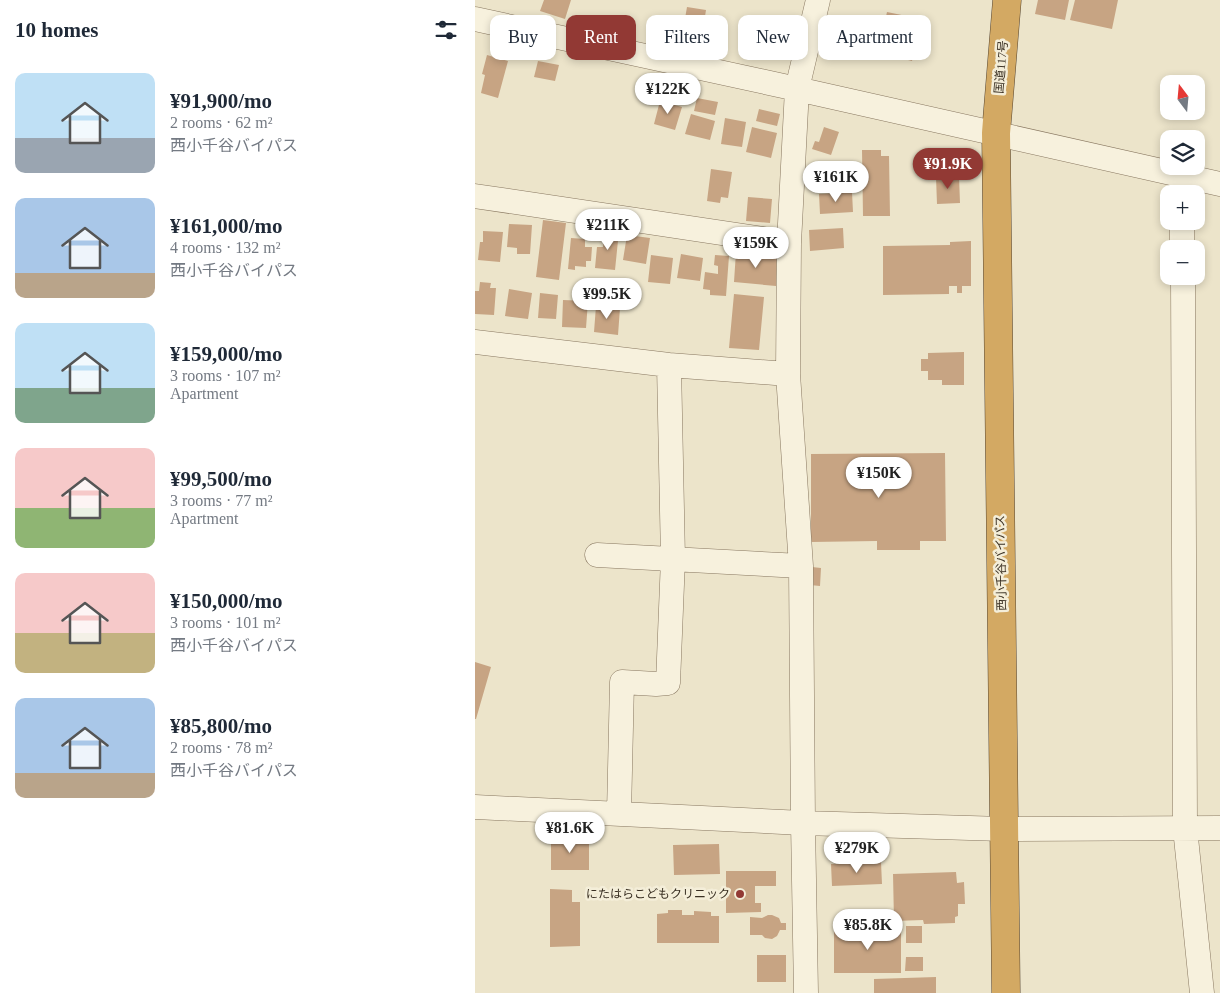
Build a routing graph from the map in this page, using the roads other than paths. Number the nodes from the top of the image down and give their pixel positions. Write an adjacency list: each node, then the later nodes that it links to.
1 (818, 0): 4 (street)
2 (1007, 0): 5 (highway, 国道117号)
3 (475, 19): 4 (street)
4 (797, 89): 5 (street); 9 (street)
5 (996, 133): 6 (street); 22 (highway, 西小千谷バイパス)
6 (1182, 184): 7 (street)
7 (1220, 184)
8 (475, 196): 9 (street)
9 (789, 244): 13 (street)
10 (1183, 285): 20 (street)
11 (475, 342): 12 (street)
12 (669, 365): 13 (street); 15 (street)
13 (788, 374): 16 (street)
14 (597, 555): 15 (street)
15 (673, 559): 16 (street); 18 (street)
16 (801, 566): 19 (street)
17 (475, 807): 18 (street)
18 (619, 814): 19 (street)
19 (803, 823): 22 (street); 23 (street)
20 (1185, 828): 21 (street); 22 (street); 25 (street)
21 (1220, 828)
22 (1003, 830): 24 (highway, 西小千谷バイパス)
23 (806, 993)
24 (1006, 993)
25 (1202, 993)

